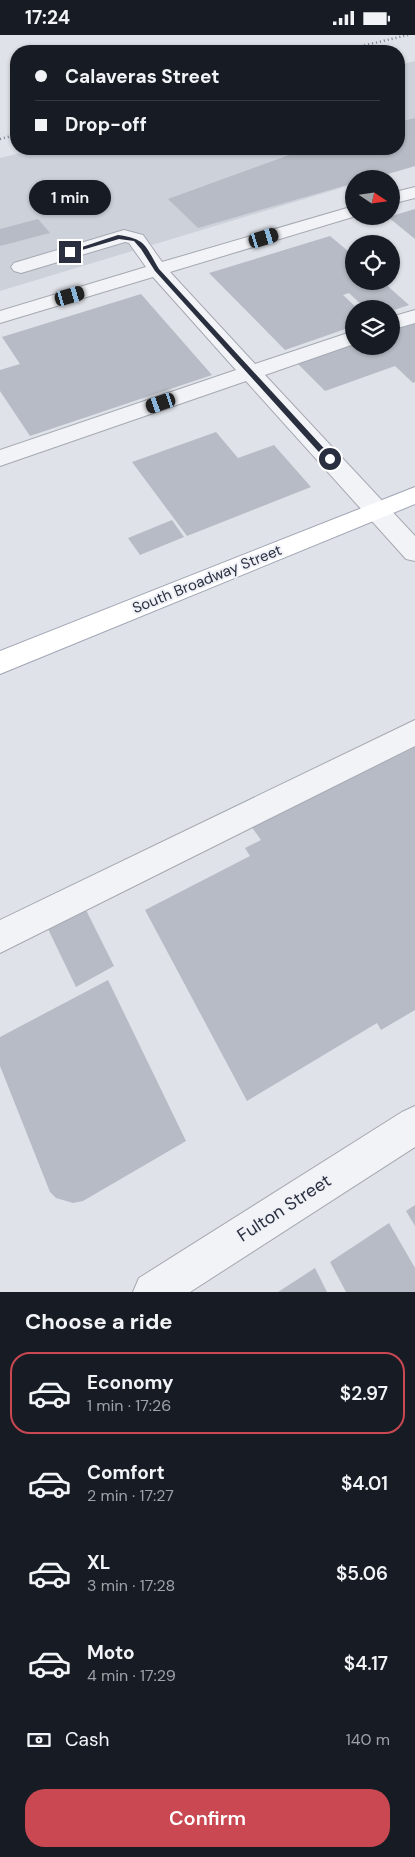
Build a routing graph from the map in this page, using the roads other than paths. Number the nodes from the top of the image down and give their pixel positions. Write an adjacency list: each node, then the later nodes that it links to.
1 (415, 192): 2 (street)
2 (400, 196)
3 (345, 214): 5 (street)
4 (21, 267): 5 (street)
5 (157, 270): 7 (street); 10 (street)
6 (415, 316): 8 (street)
7 (0, 317)
8 (400, 321)
9 (345, 340): 10 (street)
10 (251, 373): 11 (street); 13 (street)
11 (0, 458)
12 (415, 495): 13 (main road, South Broadway Street)
13 (377, 510): 14 (street); 15 (main road, South Broadway Street)
14 (415, 552)
15 (0, 663)
16 (415, 732): 17 (street)
17 (0, 937)
18 (415, 1125): 19 (street, Fulton Street)
19 (153, 1292)

